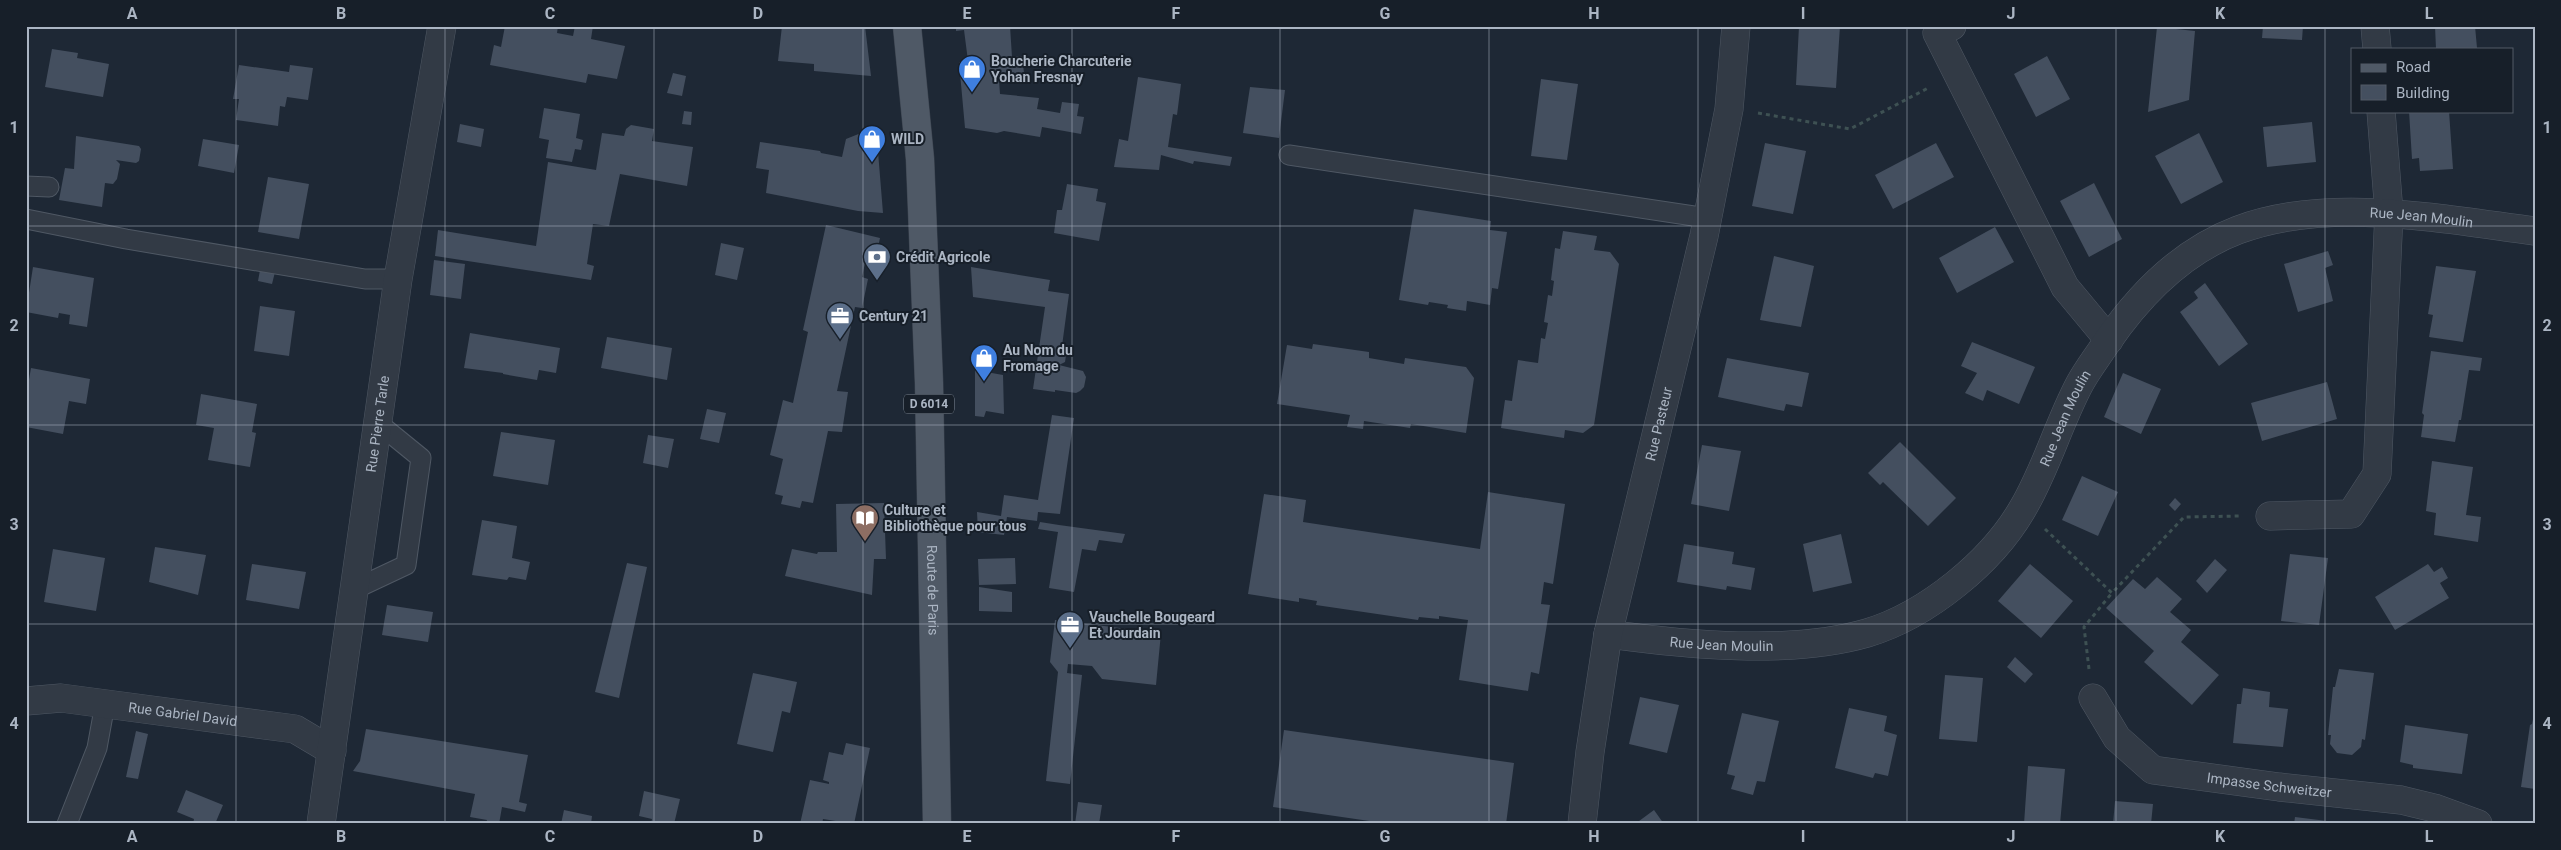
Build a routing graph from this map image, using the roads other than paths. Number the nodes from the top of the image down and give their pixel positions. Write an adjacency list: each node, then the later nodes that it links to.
1 (442, 26): 15 (street, Rue Pierre Tarle)
2 (907, 26): 27 (main road, Route de Paris / D 6014)
3 (1736, 26): 12 (street, Rue Pasteur)
4 (1952, 26): 16 (street)
5 (2375, 26): 6 (street)
6 (2377, 48)
7 (2381, 112): 11 (street)
8 (1289, 155): 12 (lane)
9 (26, 186): 10 (lane)
10 (49, 187)
11 (2389, 213): 14 (street, Rue Jean Moulin); 16 (street, Rue Jean Moulin); 18 (street)
12 (1707, 218): 20 (street, Rue Pasteur)
13 (26, 219): 15 (lane)
14 (2535, 231)
15 (398, 279): 17 (street, Rue Pierre Tarle)
16 (2109, 340): 20 (street, Rue Jean Moulin)
17 (378, 423): 19 (street, Rue Pierre Tarle); 19 (lane)
18 (2270, 516)
19 (355, 588): 24 (street, Rue Pierre Tarle)
20 (1608, 634): 28 (street, Rue Pasteur)
21 (2093, 698): 29 (street, Impasse Schweitzer)
22 (26, 701): 23 (street, Rue Gabriel David)
23 (105, 704): 24 (street, Rue Gabriel David); 25 (lane)
24 (332, 751): 26 (street, Rue Pierre Tarle)
25 (67, 824)
26 (320, 824)
27 (936, 824)
28 (1582, 824)
29 (2478, 824)

